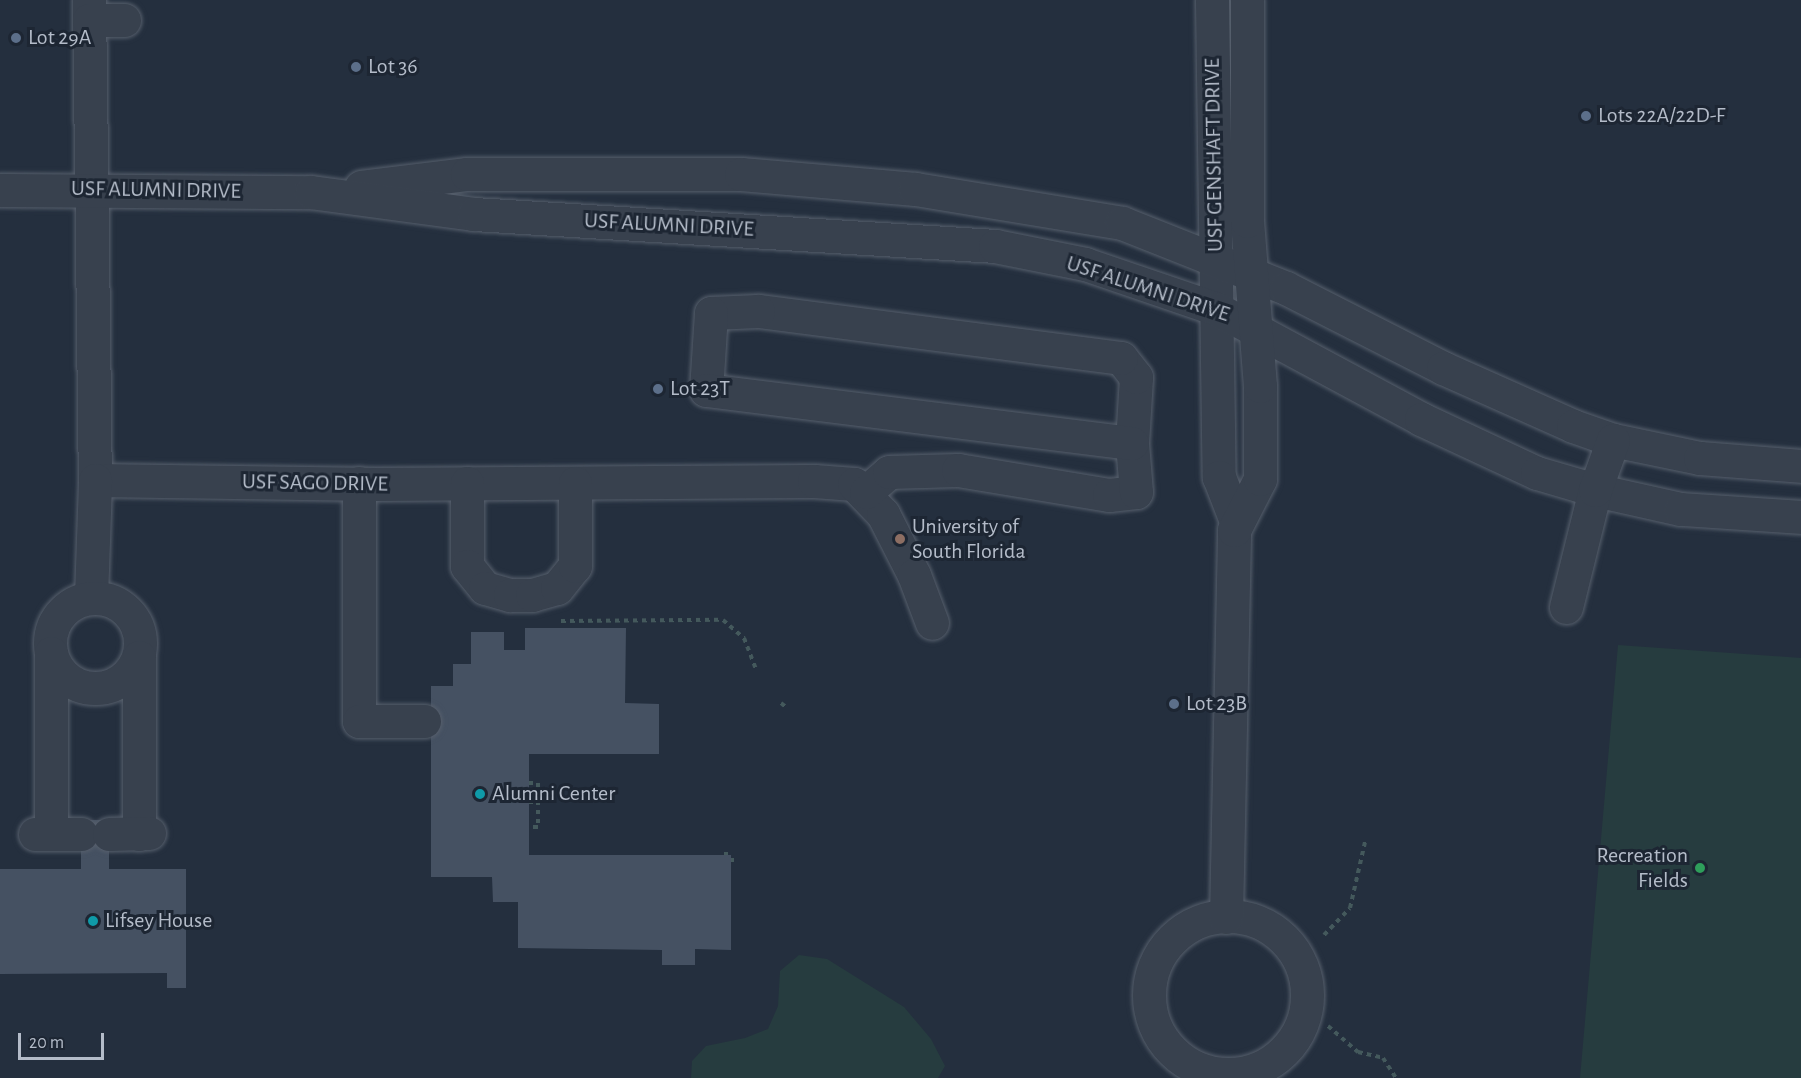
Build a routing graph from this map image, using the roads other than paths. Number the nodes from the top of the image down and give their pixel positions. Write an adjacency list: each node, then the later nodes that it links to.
1 (1212, 0): 8 (street, USF GENSHAFT DRIVE)
2 (1247, 0): 9 (street, USF GENSHAFT DRIVE)
3 (89, 10): 4 (street); 5 (street)
4 (124, 20)
5 (91, 189): 6 (street, USF ALUMNI DRIVE); 7 (street, USF ALUMNI DRIVE); 15 (street)
6 (0, 190)
7 (312, 192): 8 (street, USF ALUMNI DRIVE); 10 (street, USF ALUMNI DRIVE)
8 (1214, 257): 9 (street, USF ALUMNI DRIVE); 10 (street, USF GENSHAFT DRIVE)
9 (1249, 272): 11 (street, USF GENSHAFT DRIVE); 12 (street, USF ALUMNI DRIVE)
10 (1217, 309): 11 (street, USF ALUMNI DRIVE); 22 (street, USF GENSHAFT DRIVE)
11 (1254, 327): 19 (street, USF ALUMNI DRIVE); 22 (street, USF GENSHAFT DRIVE)
12 (1613, 440): 14 (street, USF ALUMNI DRIVE); 19 (street)
13 (1132, 442): 13 (street); 20 (street)
14 (1801, 466)
15 (95, 480): 16 (street, USF SAGO DRIVE); 23 (street)
16 (359, 483): 17 (street, USF SAGO DRIVE); 28 (street)
17 (467, 483): 18 (street, USF SAGO DRIVE); 18 (street)
18 (575, 483): 20 (street, USF SAGO DRIVE)
19 (1595, 490): 21 (street, USF ALUMNI DRIVE); 24 (street)
20 (874, 503): 25 (street)
21 (1801, 517)
22 (1236, 521): 29 (street)
23 (91, 597): 26 (street); 27 (street)
24 (1566, 607)
25 (932, 623)
26 (51, 653): 27 (street); 27 (street)
27 (139, 657)
28 (424, 721)
29 (1226, 917): 29 (street)

